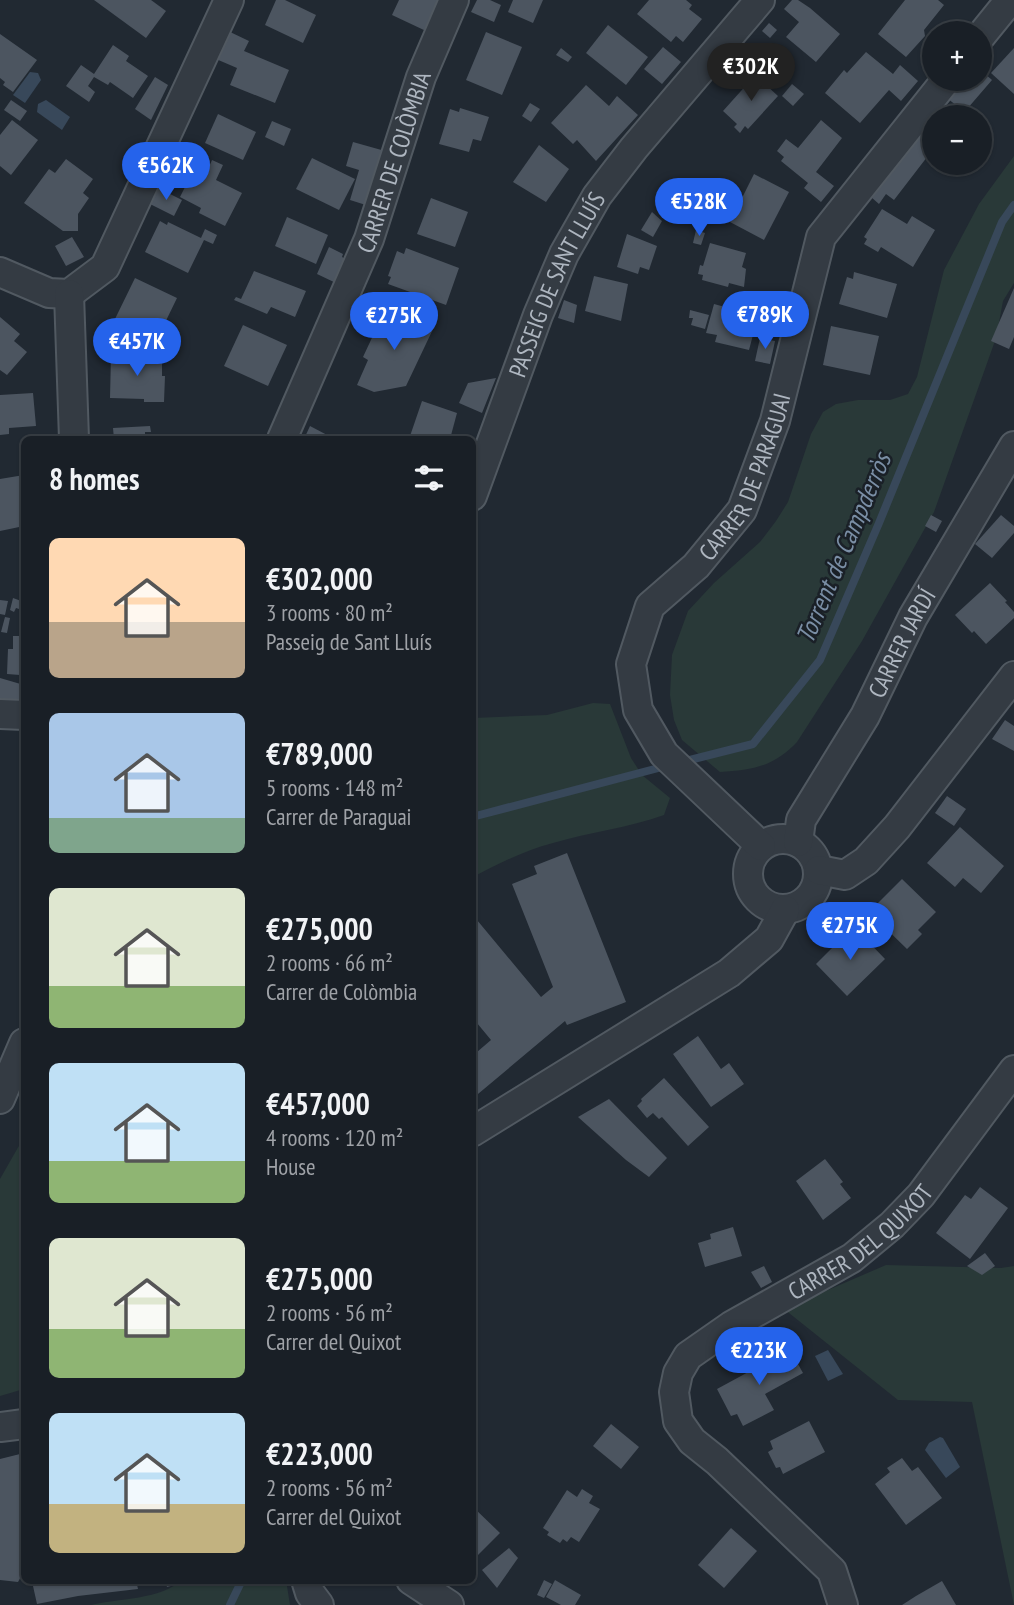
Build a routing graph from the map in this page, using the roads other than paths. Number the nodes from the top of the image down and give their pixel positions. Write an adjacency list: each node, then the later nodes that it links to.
1 (229, 0): 8 (street)
2 (454, 0): 10 (street, CARRER DE COLÒMBIA)
3 (761, 0): 12 (street, PASSEIG DE SANT LLUÍS)
4 (1010, 0): 5 (street)
5 (992, 22)
6 (937, 91): 17 (street, CARRER DE PARAGUAI)
7 (0, 272): 8 (street)
8 (69, 294): 9 (street)
9 (74, 436)
10 (283, 436)
11 (1014, 446): 16 (street, CARRER JARDÍ)
12 (476, 485)
13 (1014, 676): 18 (street)
14 (0, 714): 15 (street)
15 (21, 715)
16 (798, 842): 17 (street); 18 (street)
17 (761, 846): 19 (street)
18 (819, 870): 19 (street)
19 (785, 910): 23 (street)
20 (21, 1050): 22 (street)
21 (1014, 1070): 30 (street, CARRER DEL QUIXOT)
22 (0, 1100)
23 (476, 1130)
24 (21, 1424): 25 (street)
25 (0, 1427)
26 (307, 1584): 28 (street)
27 (417, 1584): 29 (street)
28 (319, 1605)
29 (449, 1605)
30 (843, 1605)

